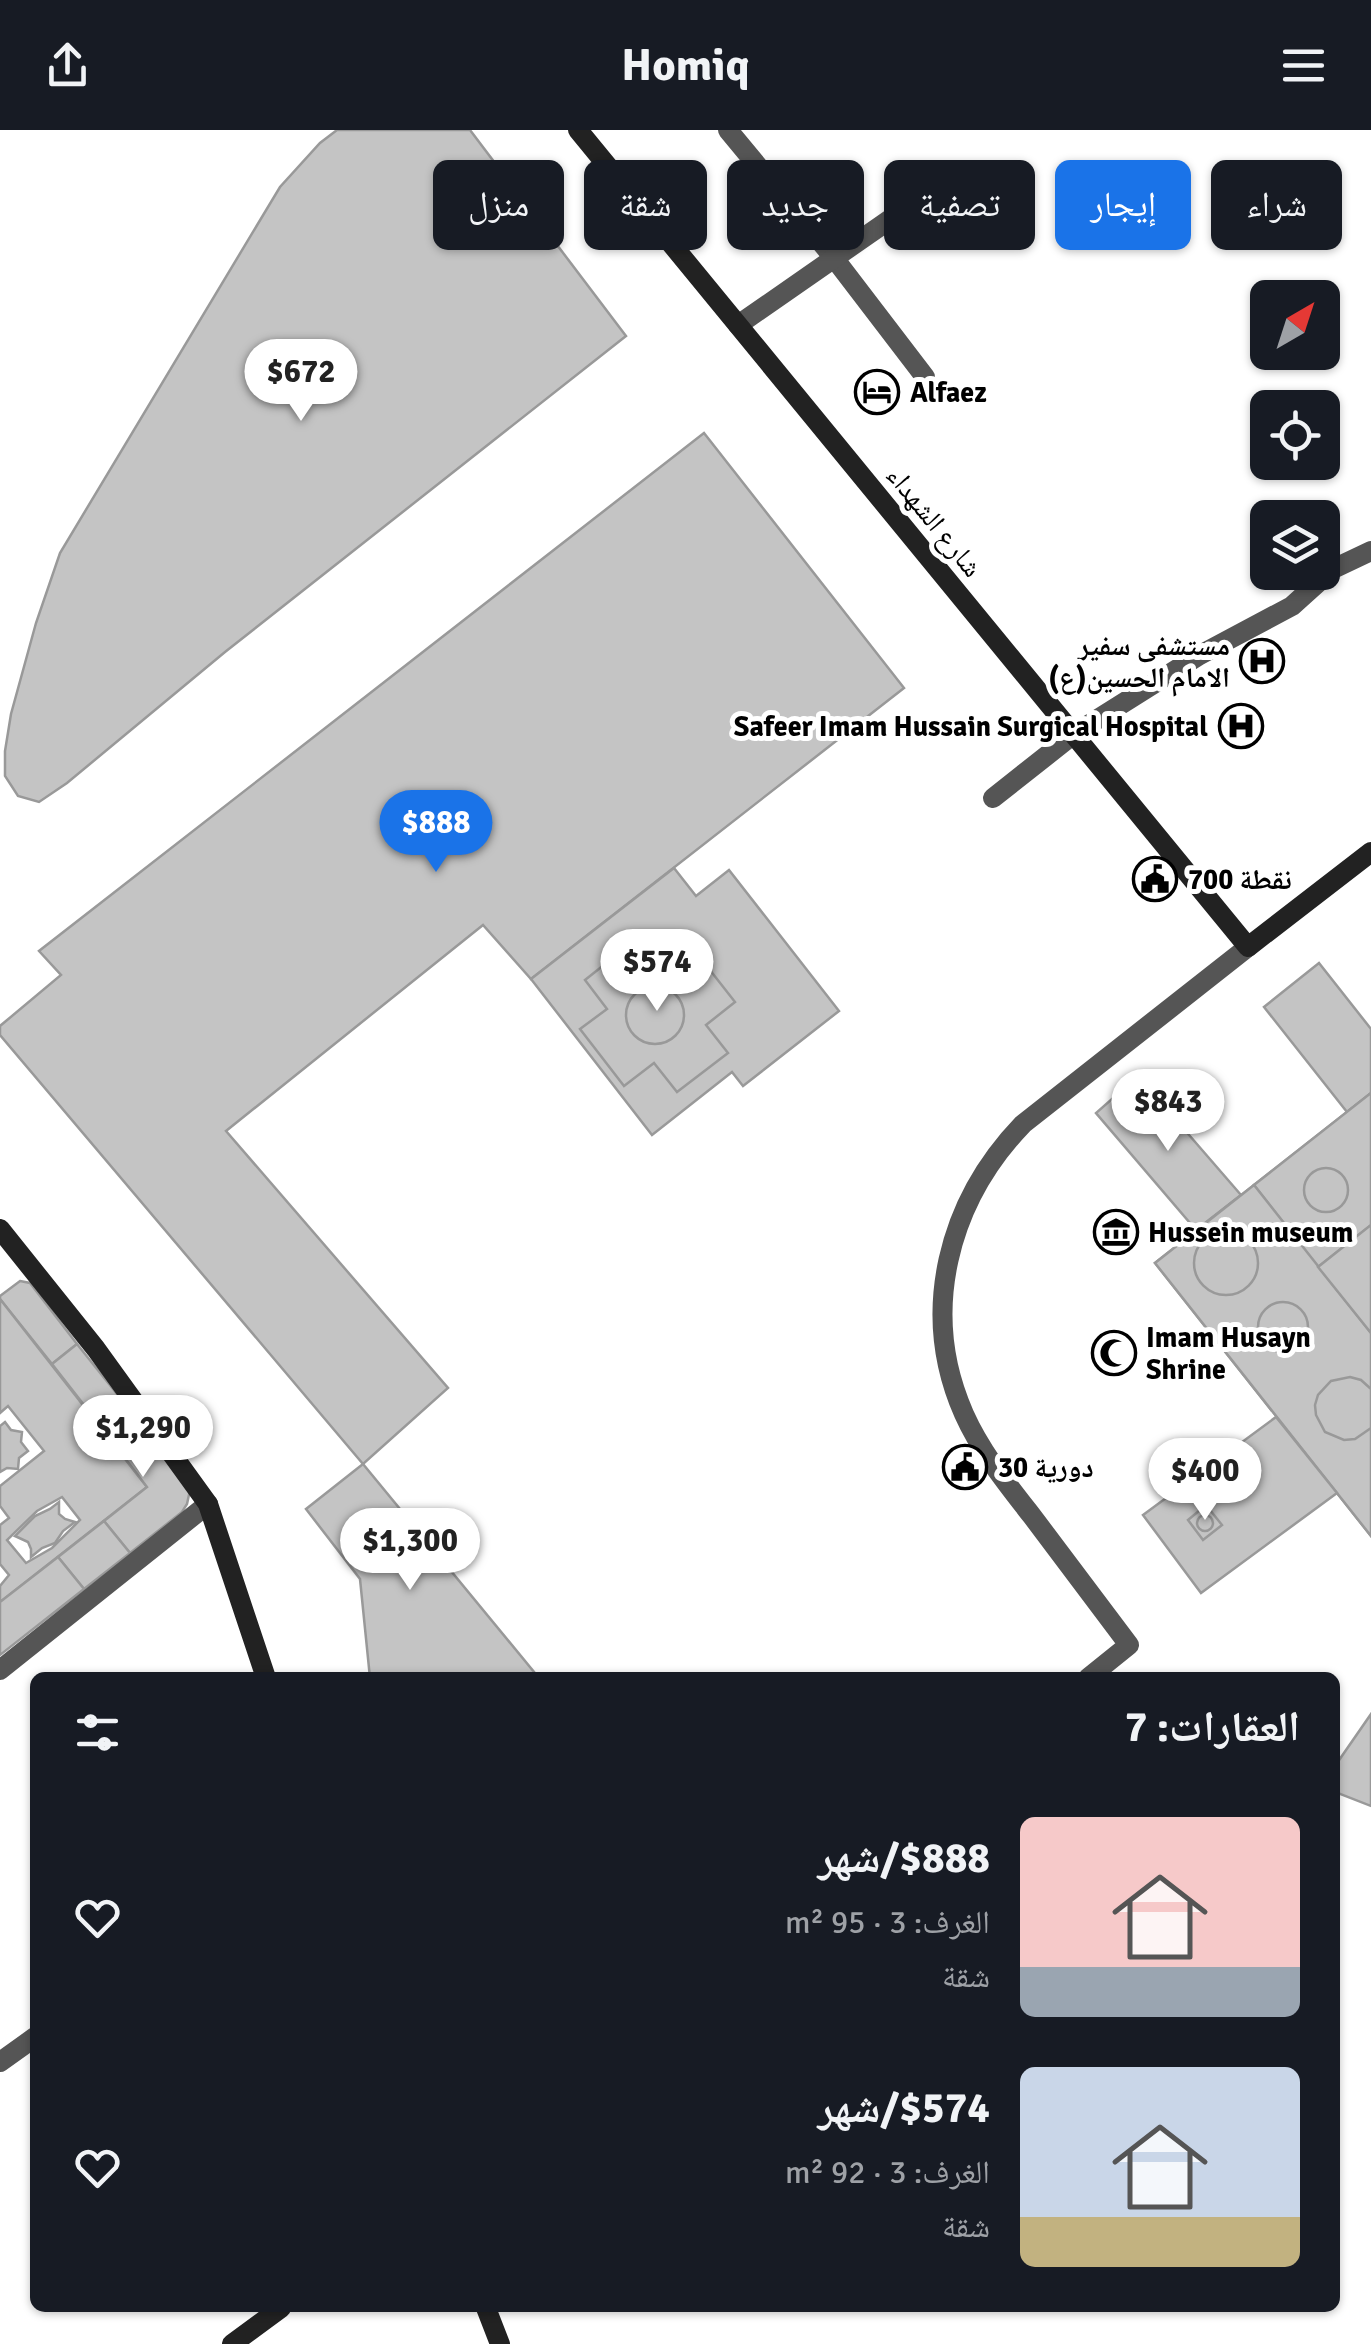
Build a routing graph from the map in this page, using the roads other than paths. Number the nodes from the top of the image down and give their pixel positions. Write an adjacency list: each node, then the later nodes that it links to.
1 (578, 130): 5 (street, شارع الشهداء)
2 (728, 130): 4 (street)
3 (884, 223): 4 (street)
4 (834, 258): 5 (street); 6 (street)
5 (738, 324): 8 (street, شارع الشهداء)
6 (925, 376)
7 (1371, 551): 8 (street)
8 (1074, 734): 9 (street); 11 (street, شارع الشهداء)
9 (992, 798)
10 (1371, 852): 11 (street)
11 (1248, 948): 16 (street)
12 (0, 1229): 13 (street)
13 (208, 1504): 14 (street); 15 (street)
14 (0, 1670)
15 (264, 1672)
16 (1095, 1672)
17 (30, 2041): 18 (street)
18 (0, 2062)
19 (276, 2312): 21 (street)
20 (488, 2312): 22 (street)
21 (232, 2344)
22 (500, 2344)

